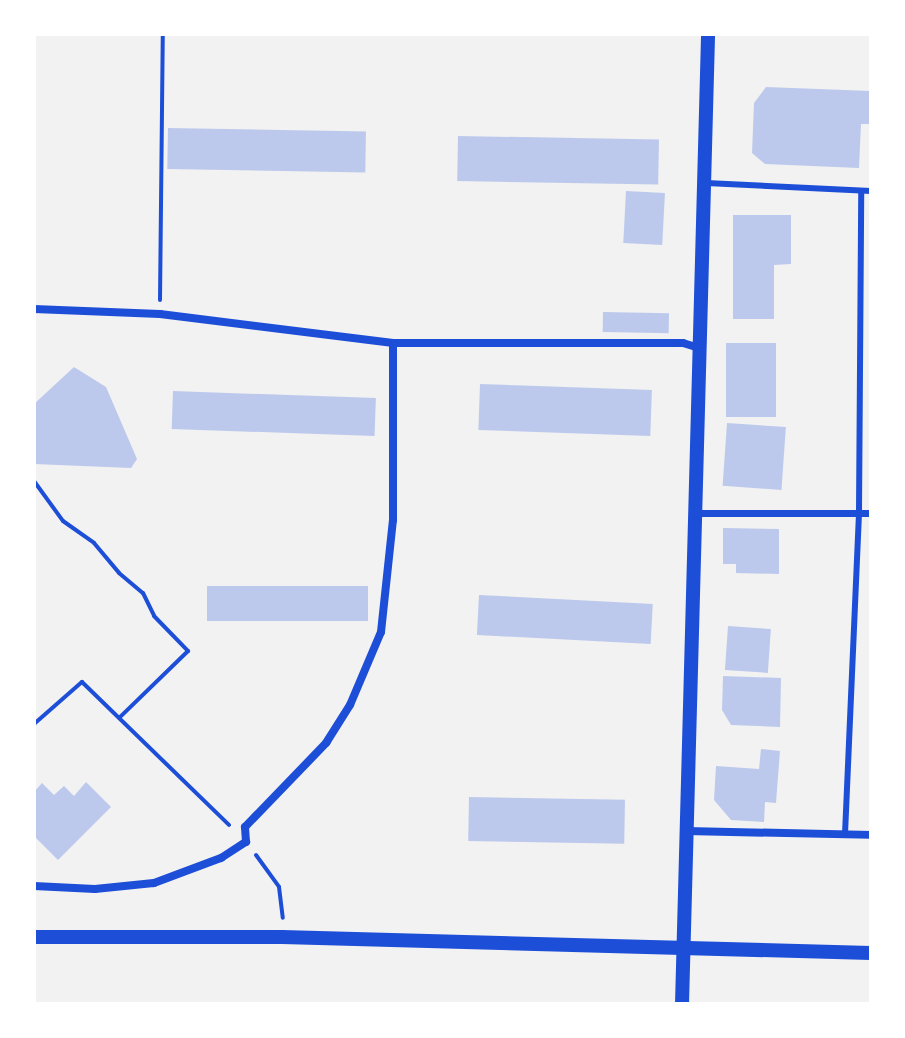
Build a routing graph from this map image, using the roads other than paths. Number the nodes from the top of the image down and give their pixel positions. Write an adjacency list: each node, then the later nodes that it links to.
1 (708, 34): 2 (street)
2 (706, 183): 3 (lane); 7 (street)
3 (861, 191): 4 (lane); 8 (lane)
4 (871, 191)
5 (34, 309): 6 (street)
6 (393, 343): 7 (street); 14 (street)
7 (699, 348): 9 (street)
8 (859, 512): 9 (street); 10 (street); 12 (lane)
9 (696, 513): 11 (street)
10 (871, 513)
11 (686, 831): 12 (street); 16 (street)
12 (845, 834): 13 (street)
13 (871, 835)
14 (34, 886)
15 (34, 937): 16 (street)
16 (682, 951): 17 (street); 18 (street)
17 (871, 953)
18 (682, 1004)

